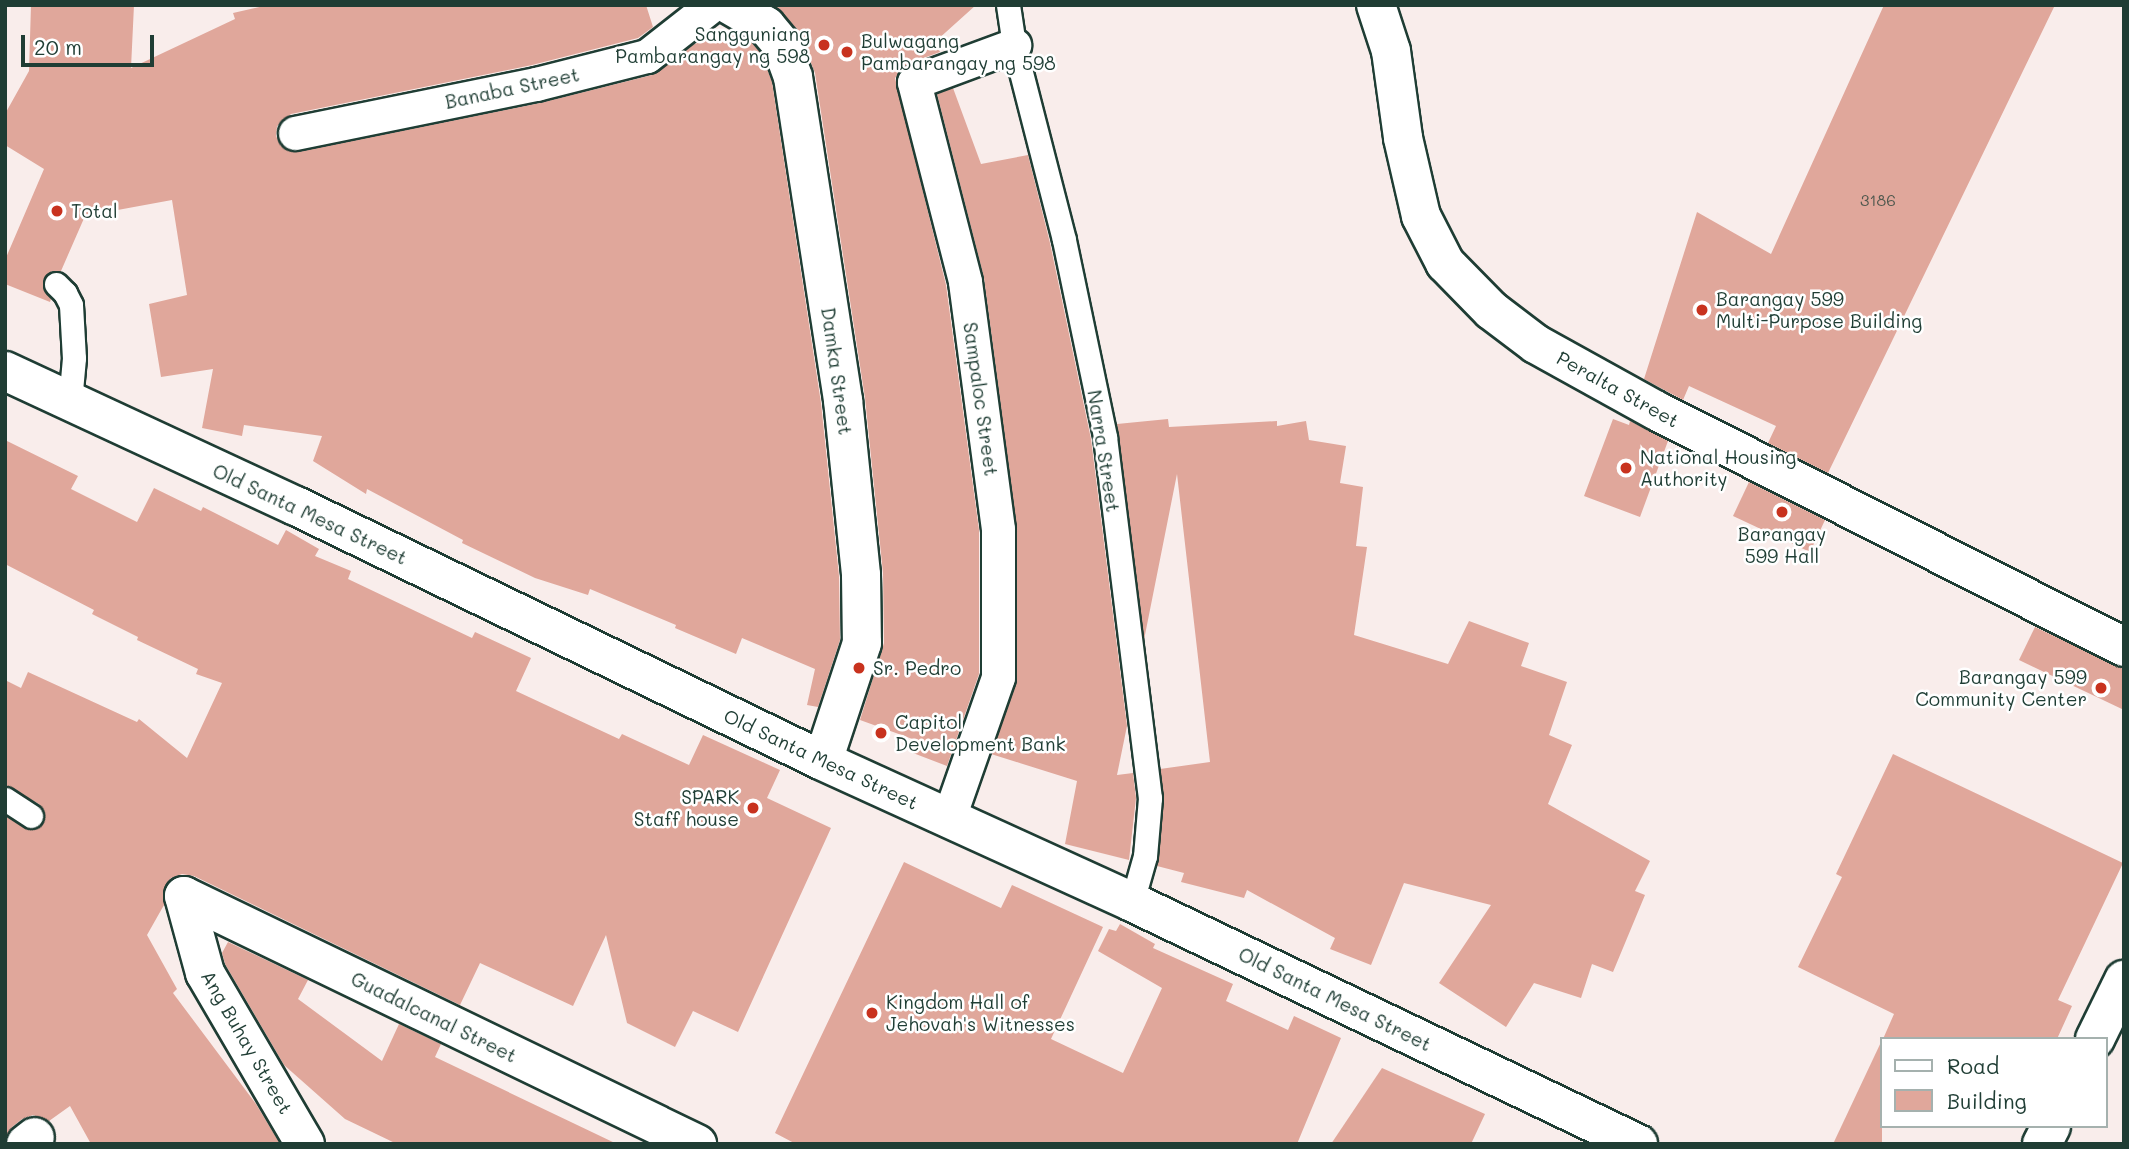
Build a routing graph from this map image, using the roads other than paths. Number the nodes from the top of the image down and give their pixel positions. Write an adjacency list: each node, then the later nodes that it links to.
1 (712, 5): 7 (street, Banaba Street)
2 (730, 5): 5 (street, Damka Street)
3 (1008, 5): 6 (lane, Narra Street)
4 (1376, 5): 11 (street, Peralta Street)
5 (775, 16): 12 (street, Damka Street)
6 (1014, 45): 15 (street, Sampaloc Street); 17 (lane, Narra Street)
7 (295, 133)
8 (56, 284): 10 (lane)
9 (5, 371): 10 (street, Old Santa Mesa Street)
10 (70, 402): 12 (street, Old Santa Mesa Street)
11 (2124, 647)
12 (823, 761): 15 (street, Old Santa Mesa Street)
13 (5, 799): 14 (lane)
14 (31, 816)
15 (948, 820): 17 (street, Old Santa Mesa Street)
16 (178, 892): 21 (street, Guadalcanal Street); 22 (street, Ang Buhay Street)
17 (1132, 902): 23 (street, Old Santa Mesa Street)
18 (2124, 980): 19 (street)
19 (2096, 1037)
20 (2050, 1128): 24 (street)
21 (692, 1143)
22 (306, 1144)
23 (1638, 1144)
24 (2042, 1144)

